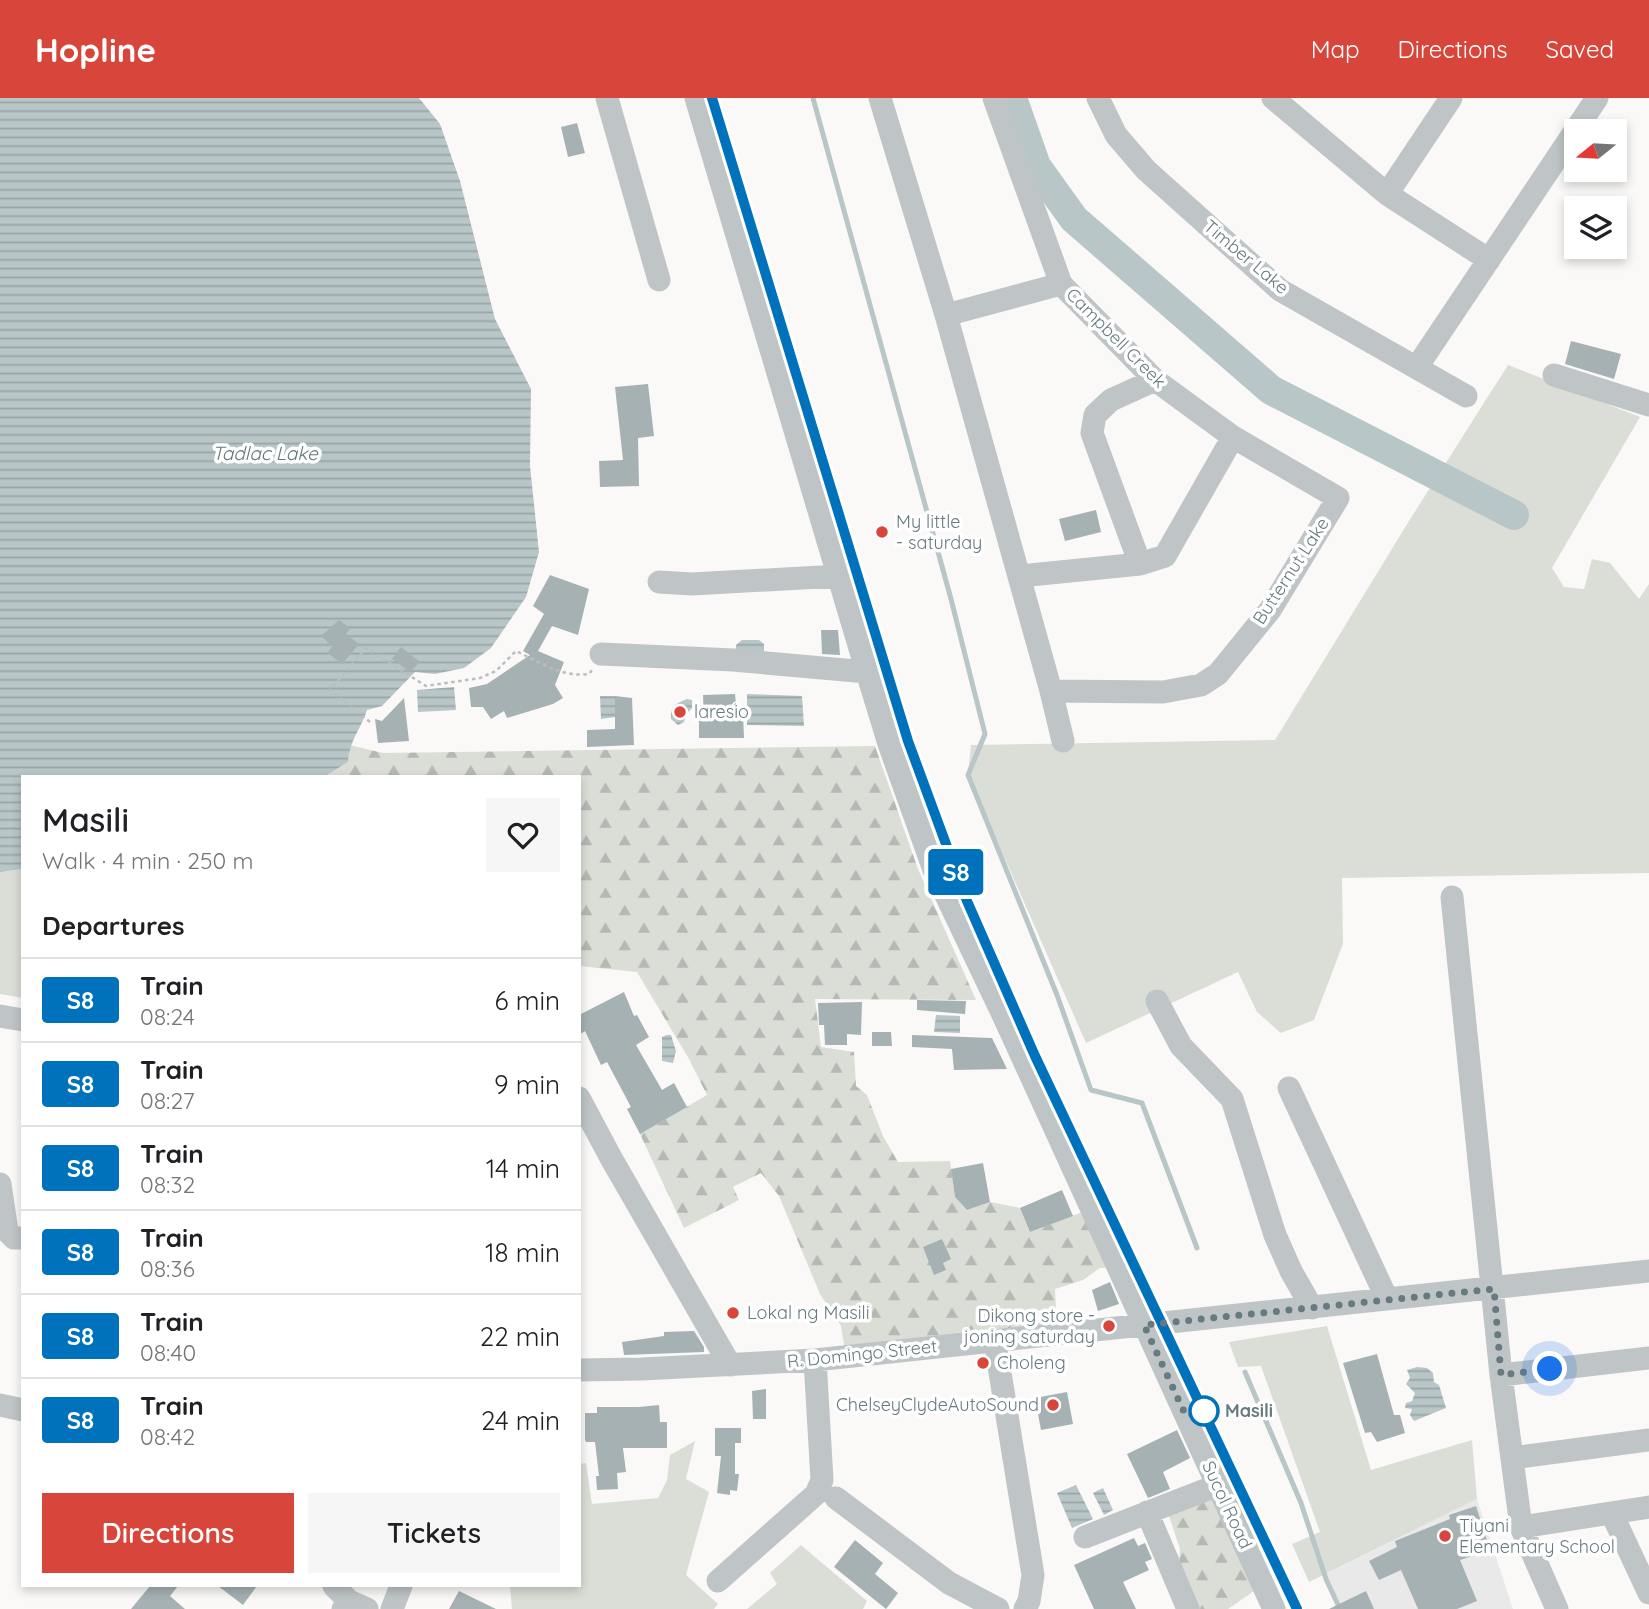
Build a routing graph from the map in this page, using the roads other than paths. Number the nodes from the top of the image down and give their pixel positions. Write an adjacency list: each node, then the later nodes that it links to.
1 (607, 98): 12 (street)
2 (696, 98): 23 (street, Sucol Road)
3 (880, 98): 14 (street)
4 (994, 98): 13 (street, Campbell Creek)
5 (1098, 98): 15 (street, Timber Lake)
6 (1273, 98): 9 (street)
7 (1451, 98): 10 (street)
8 (1597, 98): 11 (street)
9 (1301, 107): 10 (street)
10 (1388, 194): 11 (street)
11 (1489, 260): 15 (street)
12 (659, 280)
13 (1061, 284): 14 (street); 17 (street, Campbell Creek)
14 (946, 316): 24 (street)
15 (1417, 367): 18 (street, Timber Lake)
16 (1554, 375): 19 (street)
17 (1155, 380): 20 (street, Campbell Creek); 22 (street)
18 (1466, 396)
19 (1649, 405)
20 (1233, 437): 21 (street, Campbell Creek); 22 (street)
21 (1338, 498): 28 (street, Butternut Lake)
22 (1140, 564): 24 (street)
23 (839, 576): 25 (street); 27 (street, Sucol Road)
24 (1020, 576): 28 (street)
25 (659, 582)
26 (601, 654): 27 (street)
27 (867, 673): 42 (street, Sucol Road)
28 (1051, 691): 29 (street)
29 (1063, 741)
30 (1452, 897): 39 (street)
31 (1157, 1001): 41 (street)
32 (0, 1016): 33 (street)
33 (21, 1020)
34 (1289, 1088): 40 (street)
35 (581, 1102): 46 (street)
36 (0, 1184): 37 (street)
37 (21, 1238)
38 (1649, 1270): 39 (street, R. Domingo Street)
39 (1494, 1289): 40 (street, R. Domingo Street); 48 (street)
40 (1387, 1299): 41 (street, R. Domingo Street)
41 (1312, 1308): 42 (street, R. Domingo Street)
42 (1144, 1325): 43 (street, R. Domingo Street); 53 (street, Sucol Road)
43 (995, 1342): 45 (street, R. Domingo Street); 65 (street)
44 (1649, 1358): 48 (street)
45 (815, 1360): 46 (street, R. Domingo Street); 60 (street)
46 (730, 1365): 47 (street, R. Domingo Street)
47 (581, 1370)
48 (1501, 1375): 52 (street)
49 (0, 1405): 50 (street)
50 (21, 1410)
51 (1649, 1440): 52 (street)
52 (1512, 1458): 58 (street)
53 (1218, 1485): 56 (street); 67 (street, Sucol Road)
54 (836, 1498): 64 (street)
55 (1649, 1507): 57 (street)
56 (1147, 1513): 59 (street); 66 (street)
57 (1612, 1514): 58 (street); 62 (street)
58 (1521, 1527): 68 (street)
59 (1085, 1537)
60 (718, 1581)
61 (401, 1587): 63 (street)
62 (1649, 1593)
63 (393, 1609)
64 (998, 1609)
65 (1025, 1609)
66 (1188, 1609)
67 (1274, 1609)
68 (1557, 1609)

